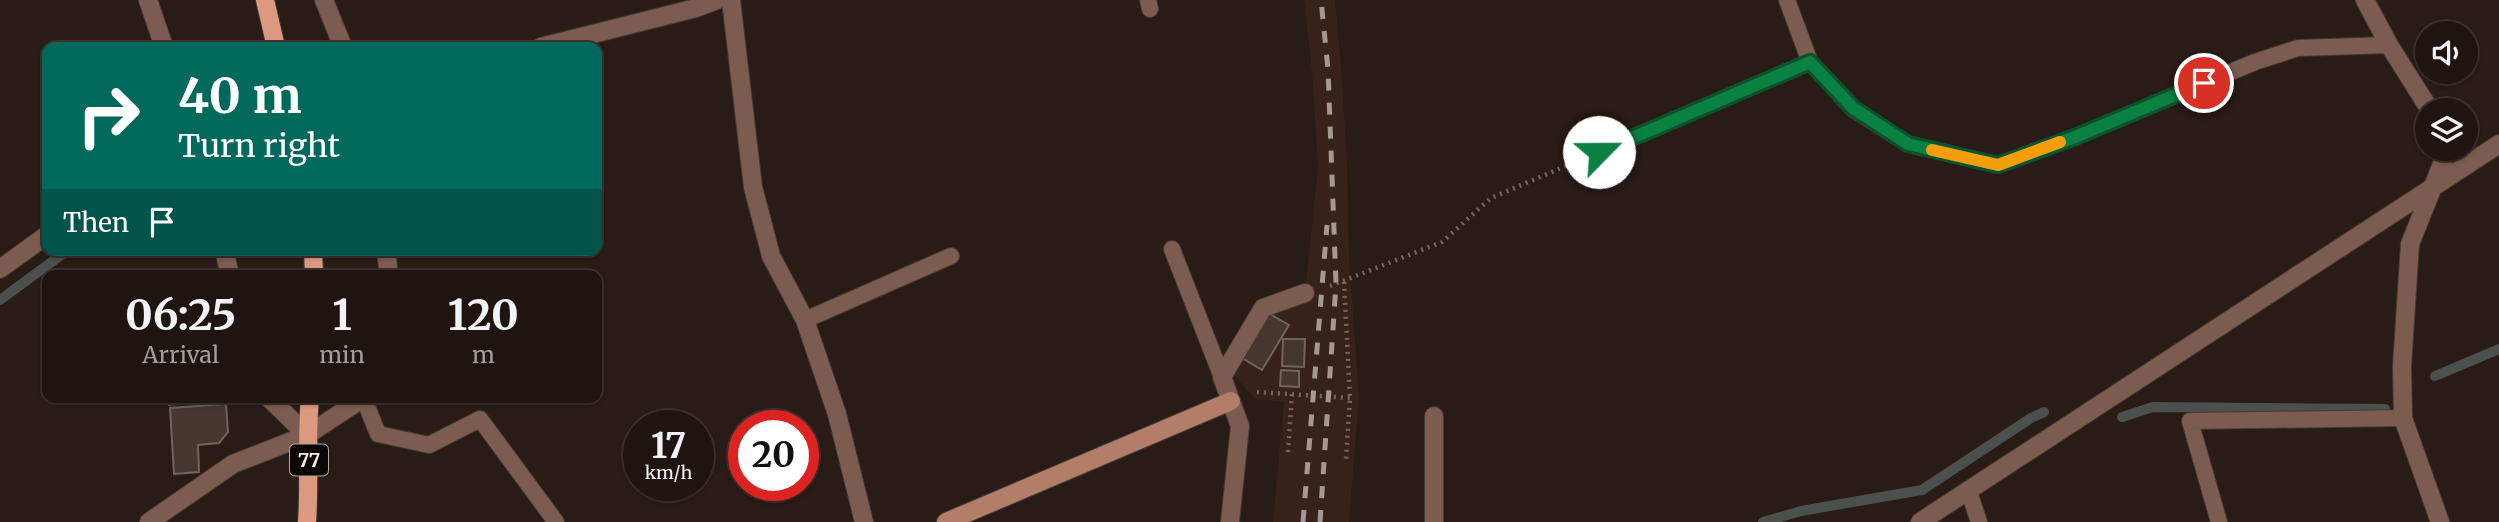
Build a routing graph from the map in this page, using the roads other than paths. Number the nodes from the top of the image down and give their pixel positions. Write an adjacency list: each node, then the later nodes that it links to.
1 (148, 0): 8 (street)
2 (265, 0): 9 (main road)
3 (324, 0): 10 (street)
4 (717, 0): 11 (street)
5 (731, 0): 24 (street)
6 (1787, 0): 13 (lane)
7 (2365, 0): 12 (street)
8 (162, 42)
9 (275, 42)
10 (341, 42)
11 (561, 42)
12 (2389, 45): 13 (lane); 14 (street)
13 (1810, 62): 16 (lane)
14 (2422, 98)
15 (2499, 144): 18 (street)
16 (1599, 152)
17 (2444, 161): 18 (street)
18 (2434, 187): 32 (street); 34 (street)
19 (42, 239): 22 (street)
20 (1171, 249): 25 (lane)
21 (951, 256): 24 (lane)
22 (0, 269)
23 (1305, 293): 25 (street)
24 (806, 320): 38 (street)
25 (1222, 377): 26 (street)
26 (1231, 401): 39 (street); 40 (street)
27 (274, 403): 33 (street)
28 (310, 403): 33 (main road, 77)
29 (357, 403): 33 (street)
30 (367, 403): 37 (lane)
31 (1434, 416): 41 (street)
32 (2403, 418): 44 (lane); 45 (street)
33 (307, 435): 35 (street); 36 (main road, 77)
34 (1969, 492): 42 (street); 43 (lane)
35 (149, 522)
36 (307, 522)
37 (556, 522)
38 (864, 522)
39 (946, 522)
40 (1230, 522)
41 (1434, 522)
42 (1920, 522)
43 (1979, 522)
44 (2219, 522)
45 (2440, 522)

